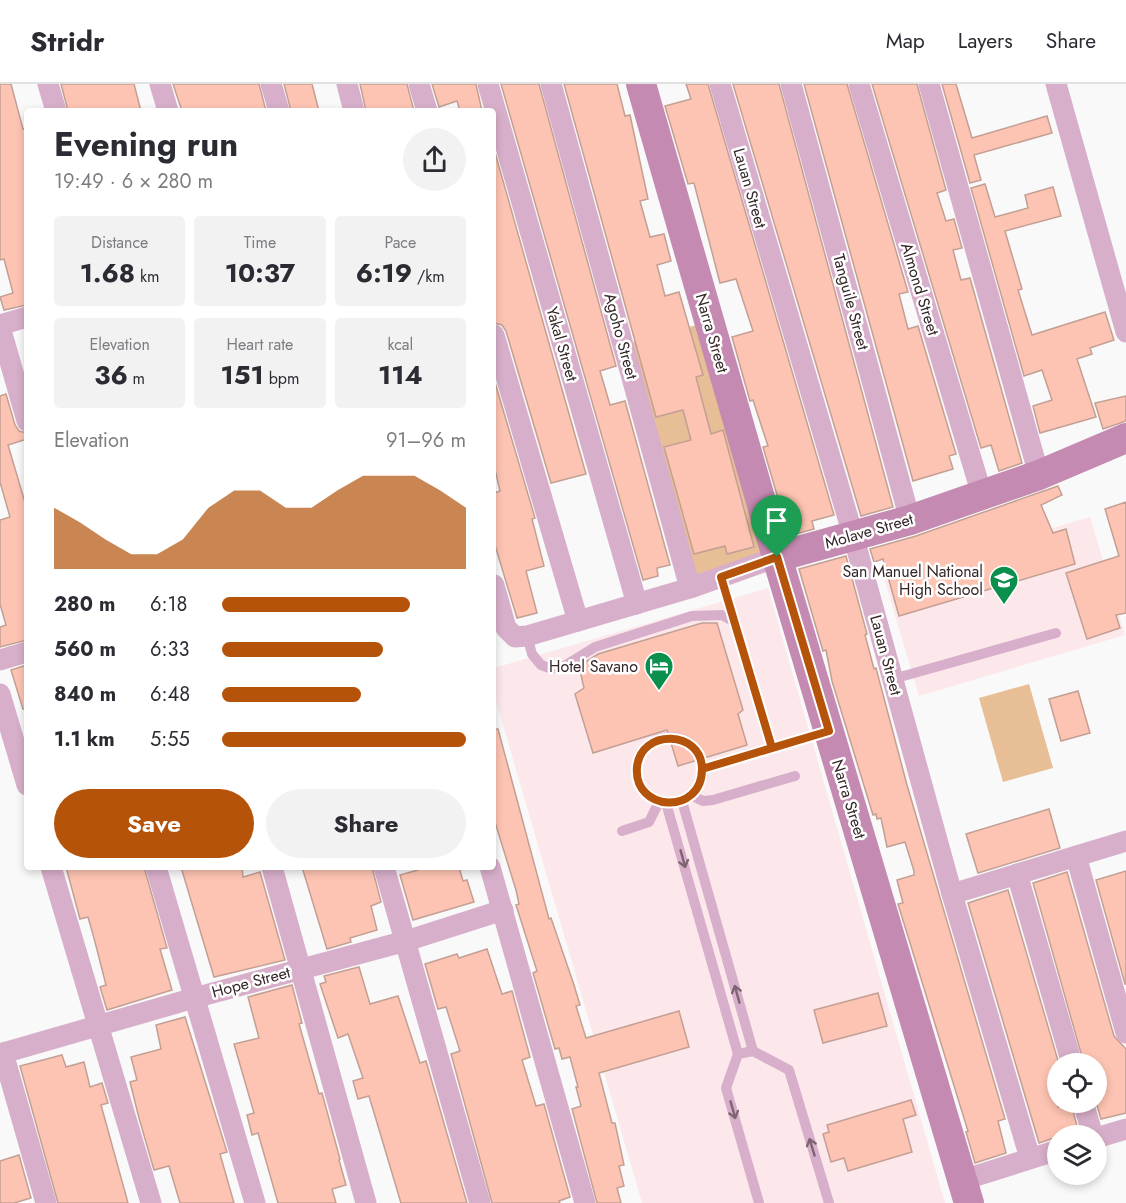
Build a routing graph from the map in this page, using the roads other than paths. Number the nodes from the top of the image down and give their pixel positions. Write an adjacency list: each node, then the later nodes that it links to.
1 (48, 84): 14 (street)
2 (160, 84): 15 (street)
3 (271, 84): 16 (street)
4 (346, 84): 17 (street)
5 (419, 84): 18 (street)
6 (488, 84): 19 (street, Yakal Street)
7 (552, 84): 33 (street, Agoho Street)
8 (641, 84): 31 (street, Narra Street)
9 (720, 84): 30 (street, Lauan Street)
10 (791, 84): 29 (street, Tanguile Street)
11 (859, 84): 28 (street, Almond Street)
12 (930, 84): 27 (street)
13 (1056, 84): 23 (street)
14 (55, 108)
15 (167, 108)
16 (278, 108)
17 (353, 108)
18 (426, 108)
19 (495, 108)
20 (496, 112): 35 (street, Yakal Street)
21 (24, 318): 22 (street)
22 (0, 326): 25 (street)
23 (1126, 332)
24 (496, 342): 36 (street)
25 (24, 410)
26 (1126, 438): 27 (street, Molave Street)
27 (1039, 475): 28 (street, Molave Street)
28 (982, 495): 29 (street, Molave Street)
29 (910, 519): 30 (street, Molave Street)
30 (853, 535): 31 (street, Molave Street); 42 (street, Lauan Street)
31 (777, 557): 32 (street, Molave Street); 44 (street, Narra Street)
32 (721, 577): 33 (street, Molave Street); 37 (lane)
33 (690, 588): 35 (street, Molave Street)
34 (496, 592): 39 (street)
35 (637, 604): 36 (street, Molave Street)
36 (578, 621): 39 (street, Molave Street)
37 (735, 623): 39 (lane); 45 (lane)
38 (1056, 633): 42 (lane)
39 (527, 636)
40 (24, 653): 41 (street)
41 (0, 660)
42 (893, 680): 60 (street, Lauan Street)
43 (0, 694): 47 (street)
44 (829, 731): 45 (lane); 75 (street, Narra Street)
45 (772, 748): 46 (lane)
46 (702, 769): 49 (lane); 50 (lane)
47 (24, 775)
48 (795, 776): 49 (lane)
49 (686, 798): 50 (lane); 67 (lane, one-way to 49)
50 (663, 802): 51 (lane); 70 (lane, one-way to 70)
51 (622, 831)
52 (1126, 841): 53 (street)
53 (1076, 856): 59 (street); 66 (street)
54 (52, 870): 65 (street)
55 (157, 870): 64 (street)
56 (273, 870): 63 (street)
57 (385, 870): 62 (street)
58 (491, 870): 61 (street)
59 (1017, 874): 60 (street); 68 (street)
60 (952, 894): 74 (street, Lauan Street)
61 (502, 910): 62 (street, Hope Street); 81 (street)
62 (406, 941): 63 (street, Hope Street); 80 (street)
63 (301, 969): 64 (street, Hope Street); 79 (street)
64 (194, 998): 65 (street, Hope Street); 78 (street)
65 (98, 1026): 69 (street, Hope Street); 77 (street)
66 (1126, 1033)
67 (753, 1051): 70 (lane); 83 (lane, one-way to 67)
68 (1069, 1053)
69 (2, 1054): 76 (street)
70 (738, 1054): 82 (lane, one-way to 82)
71 (1126, 1129): 72 (street)
72 (1107, 1134)
73 (1047, 1153): 74 (street)
74 (1030, 1158): 75 (street)
75 (966, 1191)
76 (46, 1203)
77 (151, 1203)
78 (255, 1203)
79 (366, 1203)
80 (480, 1203)
81 (585, 1203)
82 (759, 1203)
83 (829, 1203)

